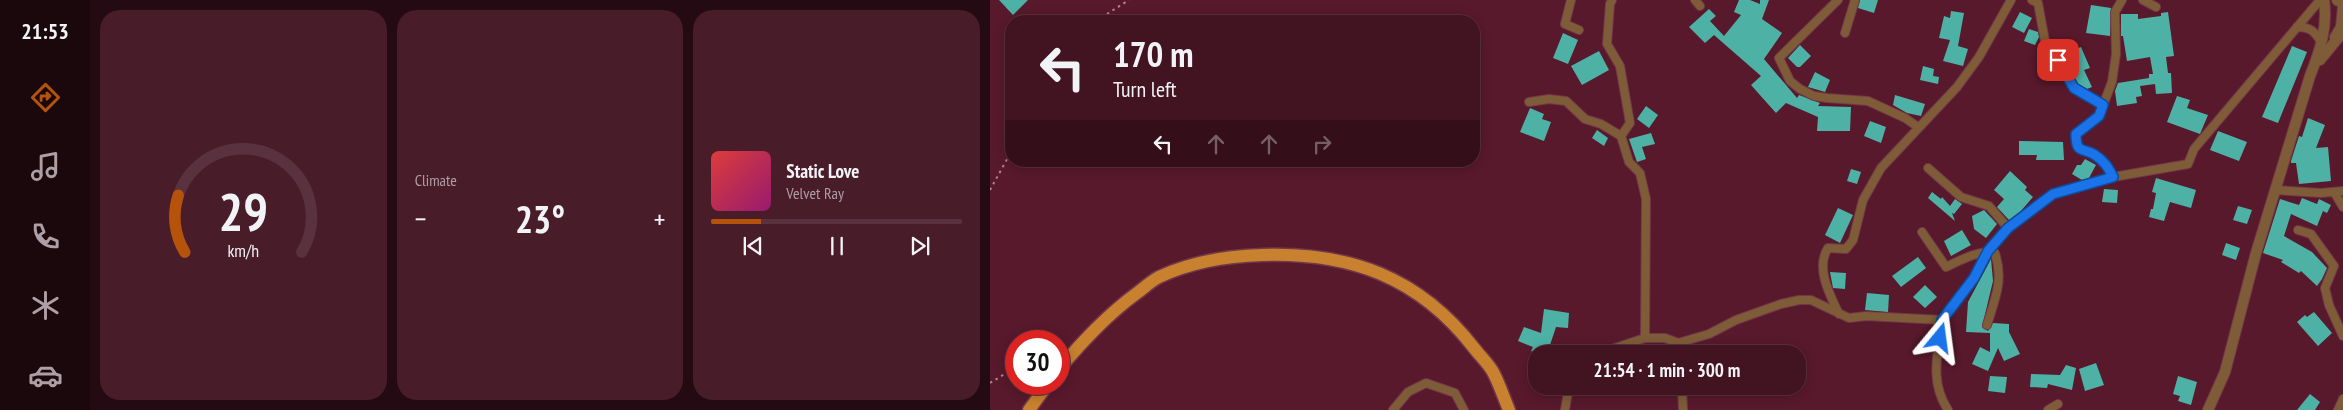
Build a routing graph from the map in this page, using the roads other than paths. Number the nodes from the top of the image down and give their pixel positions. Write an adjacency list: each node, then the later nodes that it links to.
1 (1571, 0): 17 (street)
2 (1612, 0): 23 (street)
3 (1838, 0): 22 (street)
4 (1855, 0): 18 (street)
5 (2011, 0): 22 (street)
6 (2032, 0): 21 (street)
7 (2122, 0): 21 (street)
8 (2143, 0): 12 (street)
9 (2320, 0): 13 (street)
10 (2324, 0): 14 (street)
11 (2339, 3): 16 (street)
12 (2156, 7)
13 (2313, 8): 14 (street); 15 (street)
14 (2325, 16): 16 (street); 19 (street)
15 (2297, 27): 19 (street); 25 (street)
16 (2342, 28): 19 (street)
17 (1579, 30)
18 (1845, 33)
19 (2326, 45): 26 (street)
20 (1529, 102): 23 (street)
21 (2103, 105): 25 (street)
22 (1918, 127): 34 (street)
23 (1621, 136): 38 (street)
24 (1928, 168): 30 (street)
25 (2113, 177): 30 (street)
26 (2275, 190): 28 (street); 56 (street)
27 (2343, 191): 28 (street)
28 (2334, 192): 29 (street)
29 (2343, 207)
30 (2008, 228): 33 (street)
31 (2298, 230): 37 (street)
32 (1922, 232): 33 (street)
33 (1988, 251): 35 (street); 36 (street)
34 (1839, 314): 35 (street); 39 (street)
35 (1942, 320): 54 (street)
36 (1987, 326)
37 (2343, 336)
38 (1645, 338): 39 (street); 40 (street)
39 (1678, 342): 41 (street)
40 (1624, 345)
41 (1678, 345)
42 (1070, 357): 51 (main road)
43 (1040, 395): 48 (main road)
44 (1568, 395): 52 (street)
45 (1682, 395): 53 (street)
46 (2343, 399): 57 (street)
47 (2058, 404): 55 (street)
48 (1029, 410)
49 (1393, 410): 50 (street)
50 (1464, 410)
51 (1509, 410)
52 (1565, 410)
53 (1683, 410)
54 (1948, 410)
55 (2048, 410)
56 (2208, 410)
57 (2338, 410)

